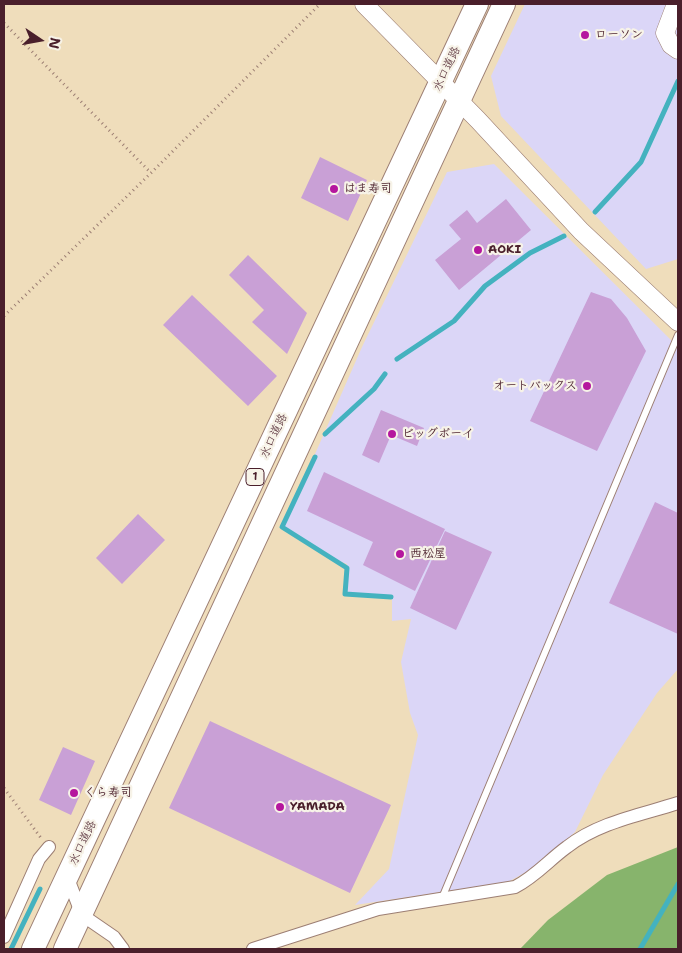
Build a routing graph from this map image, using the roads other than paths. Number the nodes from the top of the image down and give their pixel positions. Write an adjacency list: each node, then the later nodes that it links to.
1 (364, 4): 6 (street)
2 (477, 4): 6 (highway, 水口道路 / 1)
3 (504, 4): 7 (highway, 水口道路 / 1)
4 (676, 4): 5 (street)
5 (678, 50)
6 (441, 82): 7 (street); 12 (highway, 水口道路 / 1)
7 (458, 100): 8 (street); 14 (highway, 水口道路 / 1)
8 (678, 322)
9 (678, 335): 13 (lane)
10 (678, 803): 13 (street)
11 (49, 847): 15 (street)
12 (67, 876): 14 (street); 16 (highway, 水口道路 / 1)
13 (442, 898): 19 (street)
14 (82, 915): 17 (highway, 水口道路 / 1); 18 (street)
15 (4, 937)
16 (33, 949)
17 (65, 949)
18 (124, 949)
19 (253, 949)

